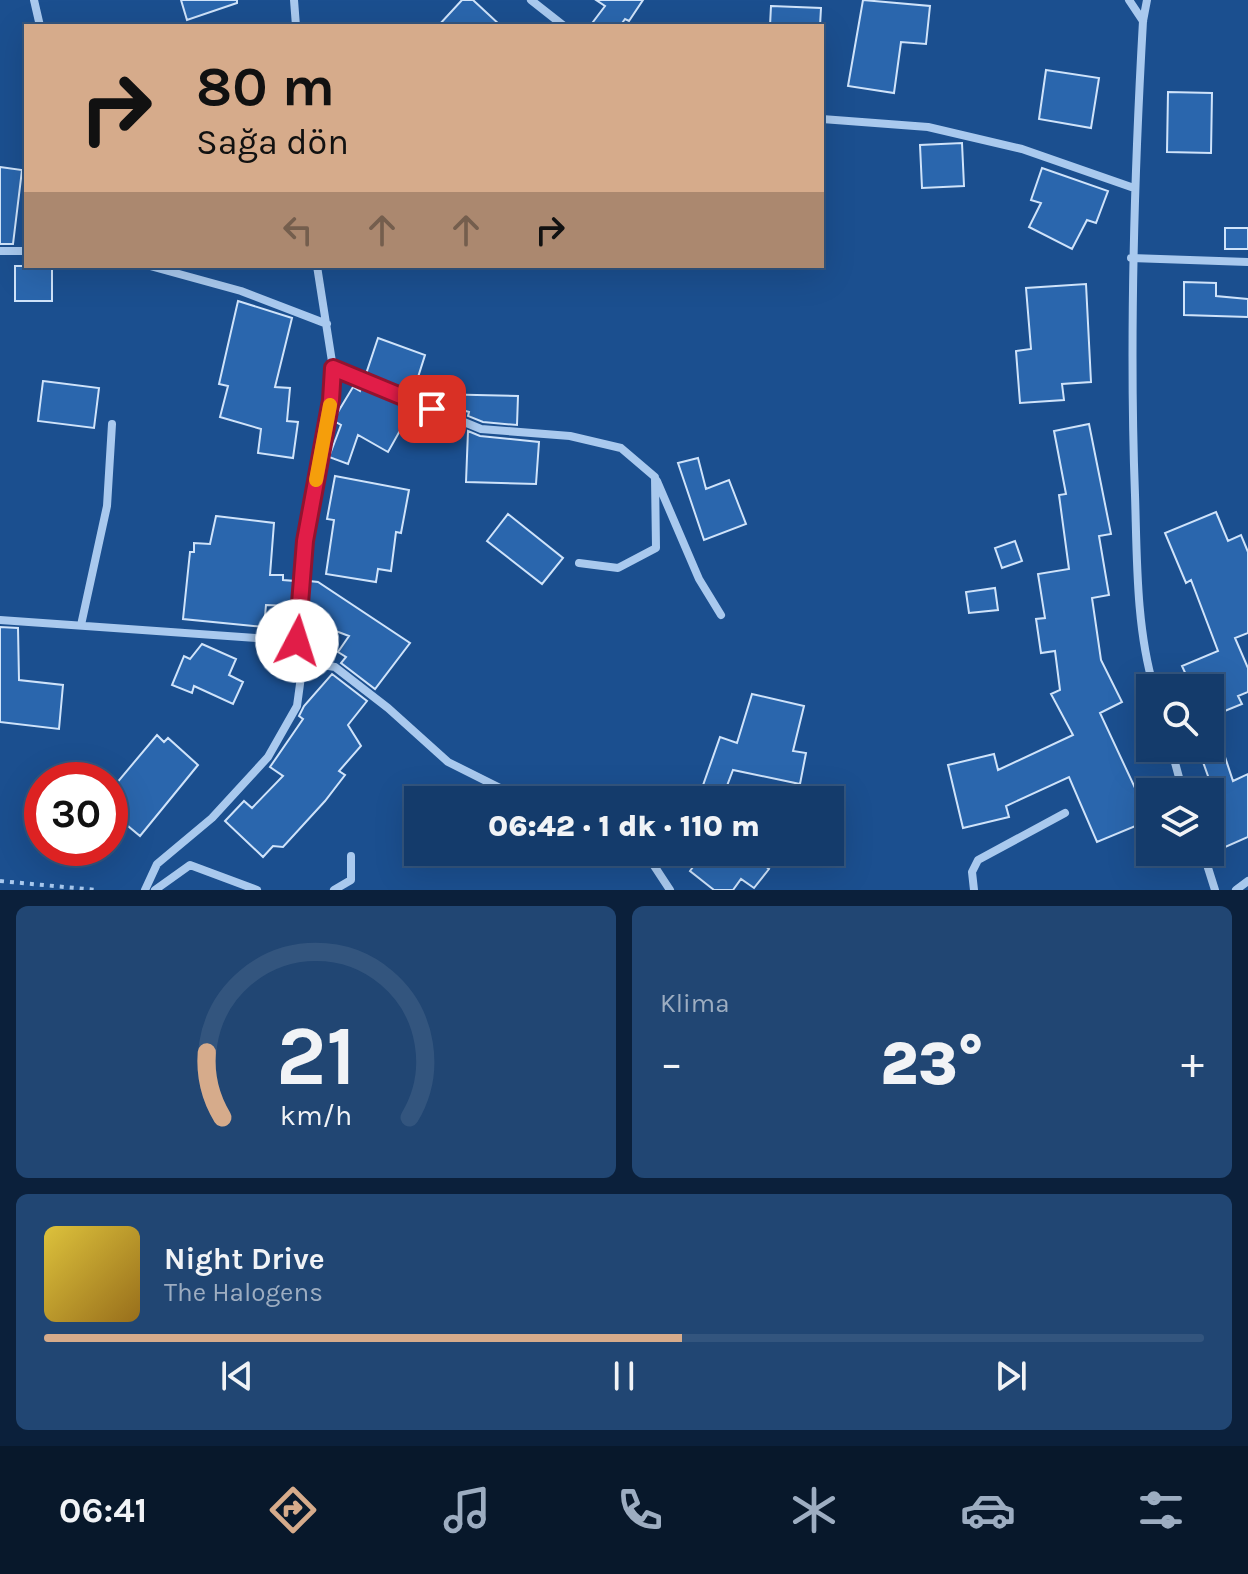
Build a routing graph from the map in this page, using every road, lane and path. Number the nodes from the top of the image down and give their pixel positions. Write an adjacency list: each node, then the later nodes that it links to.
1 (34, 0): 7 (street)
2 (294, 0): 8 (street)
3 (531, 0): 9 (street)
4 (1129, 0): 6 (street)
5 (1147, 0): 6 (street)
6 (1143, 21): 11 (street)
7 (40, 24)
8 (296, 24)
9 (561, 24)
10 (824, 119): 11 (street)
11 (1134, 188): 14 (street)
12 (0, 251): 13 (street)
13 (24, 251)
14 (1131, 258): 15 (street); 28 (street)
15 (1248, 262)
16 (157, 268): 18 (street)
17 (317, 268): 18 (street)
18 (327, 324): 19 (street)
19 (333, 368): 21 (street); 26 (street)
20 (112, 424): 25 (street)
21 (655, 477): 22 (street); 23 (street)
22 (579, 563)
23 (721, 615)
24 (0, 620): 25 (street)
25 (81, 625): 26 (street)
26 (297, 641): 27 (street)
27 (303, 662): 29 (street); 37 (street)
28 (1150, 674)
29 (496, 786)
30 (1065, 813): 42 (street)
31 (351, 856): 40 (street)
32 (654, 866): 41 (street)
33 (1207, 866): 43 (street)
34 (0, 881): 36 (path)
35 (1248, 881): 44 (street)
36 (97, 890)
37 (145, 890)
38 (155, 890): 39 (street)
39 (257, 890)
40 (334, 890)
41 (670, 890)
42 (974, 890)
43 (1215, 890)
44 (1236, 890)

